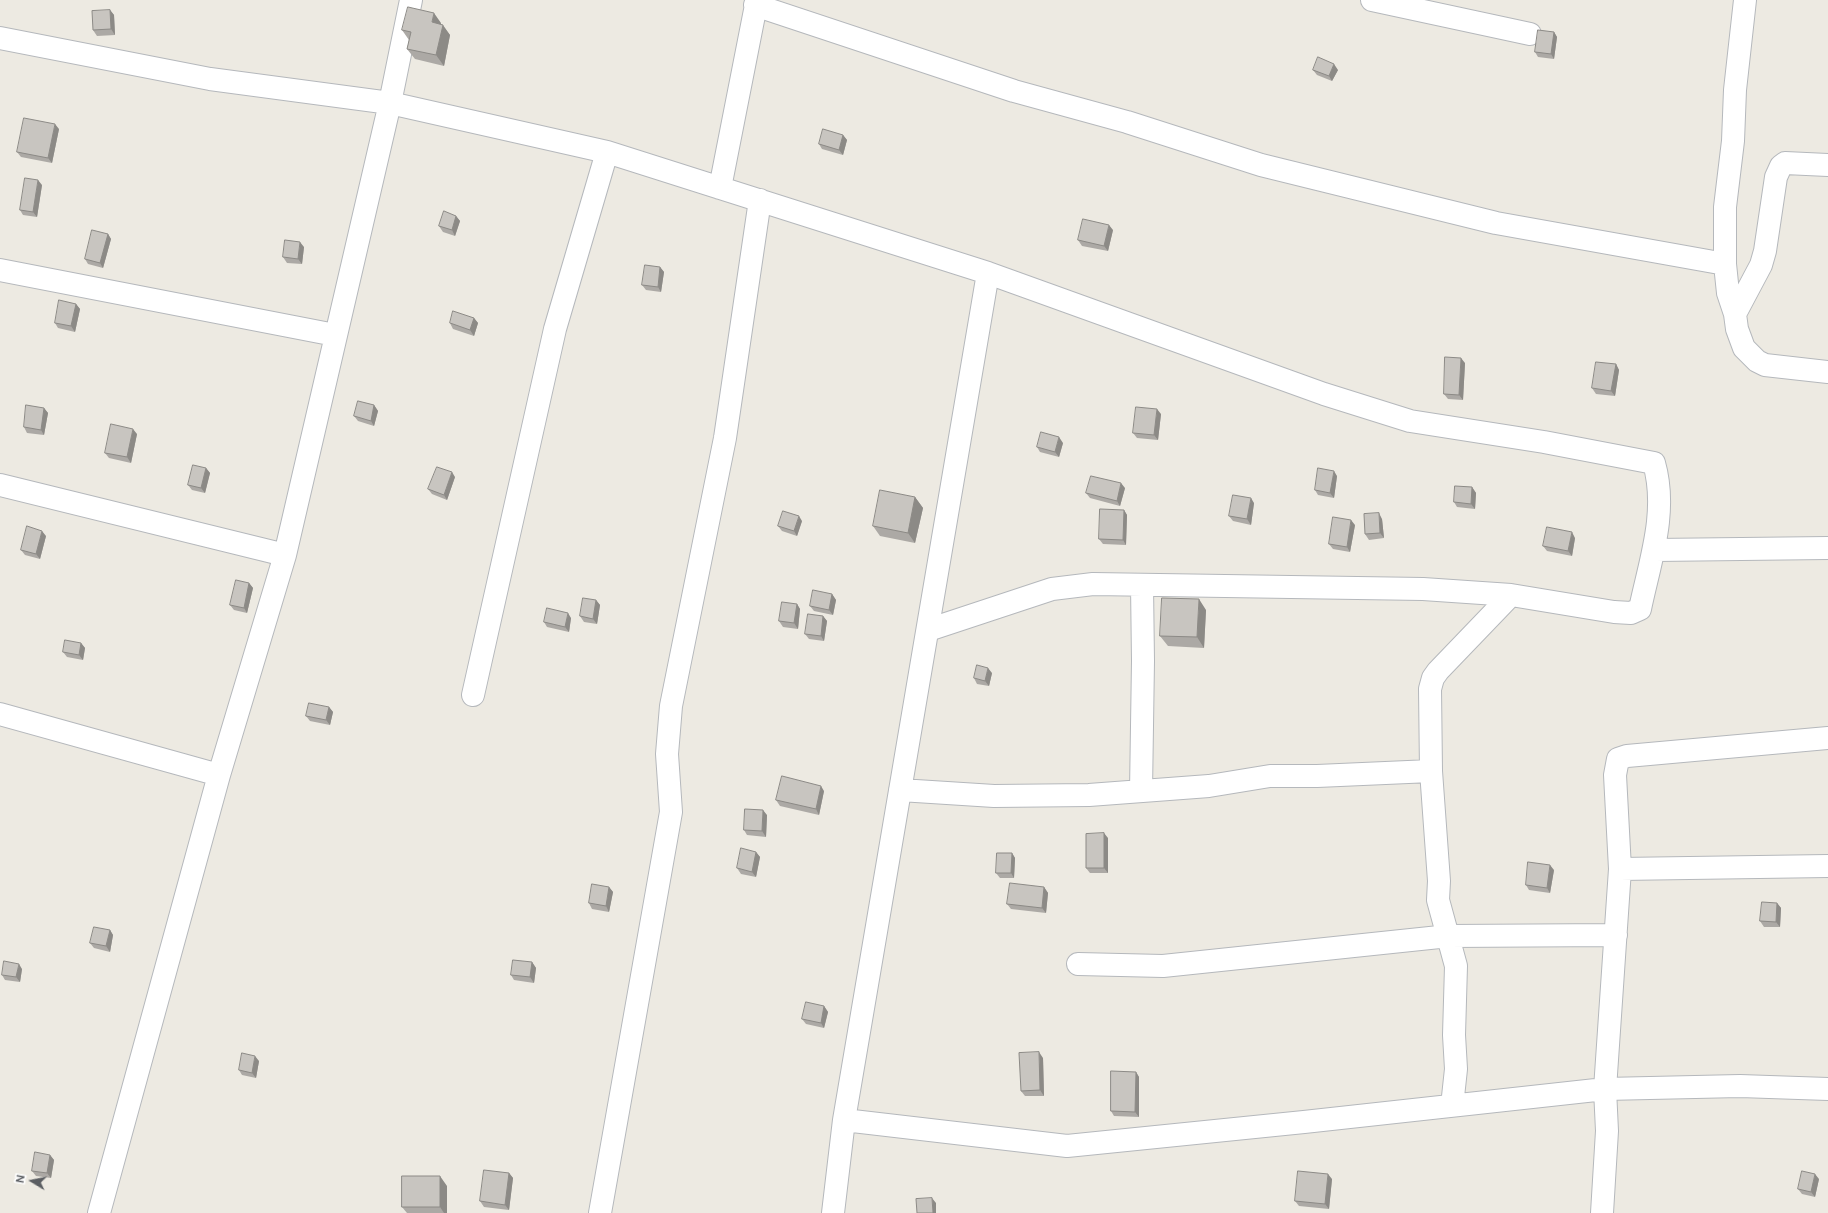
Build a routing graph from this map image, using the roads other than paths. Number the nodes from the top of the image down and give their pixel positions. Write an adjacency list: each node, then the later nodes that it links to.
1 (411, 0): 7 (street)
2 (1372, 0): 5 (street)
3 (1745, 0): 12 (street)
4 (756, 3): 10 (street); 12 (street)
5 (1530, 34)
6 (0, 38): 7 (street)
7 (390, 103): 8 (street); 16 (street)
8 (607, 152): 10 (street); 25 (street)
9 (1828, 165): 15 (street)
10 (720, 188): 11 (street)
11 (760, 200): 14 (street); 42 (street)
12 (1725, 264): 15 (street)
13 (0, 270): 16 (street)
14 (988, 273): 20 (street); 24 (street)
15 (1735, 314): 17 (street)
16 (335, 336): 21 (street)
17 (1828, 372)
18 (0, 485): 21 (street)
19 (1828, 548): 20 (street)
20 (1655, 550): 23 (street)
21 (285, 555): 29 (street)
22 (1142, 585): 23 (street); 24 (street); 31 (street)
23 (1511, 595): 28 (street)
24 (928, 630): 30 (street)
25 (473, 695)
26 (0, 714): 29 (street)
27 (1828, 738): 33 (street)
28 (1431, 771): 31 (street); 35 (street)
29 (219, 775): 41 (street)
30 (900, 790): 31 (street); 40 (street)
31 (1141, 791)
32 (1828, 866): 33 (street)
33 (1620, 869): 34 (street)
34 (1616, 935): 35 (street); 37 (street)
35 (1449, 936): 36 (street); 39 (street)
36 (1078, 964)
37 (1605, 1089): 38 (street); 39 (street); 44 (street)
38 (1828, 1089)
39 (1452, 1106): 40 (street)
40 (844, 1120): 43 (street)
41 (99, 1213)
42 (600, 1213)
43 (833, 1213)
44 (1602, 1213)

